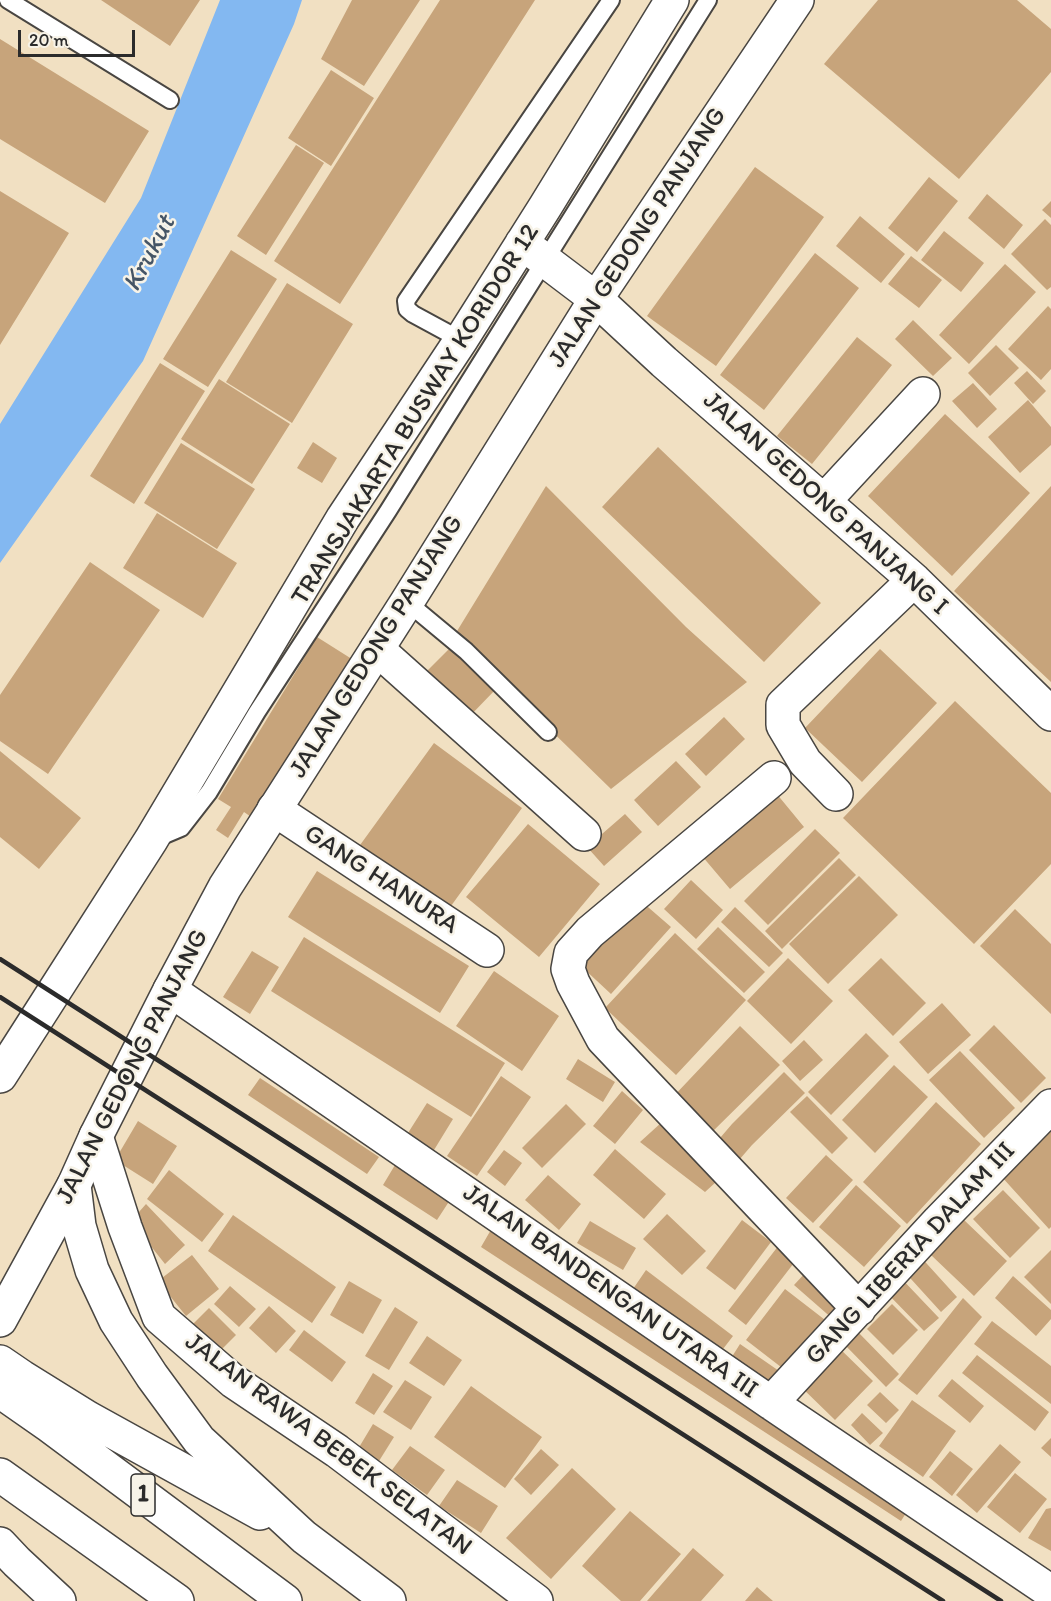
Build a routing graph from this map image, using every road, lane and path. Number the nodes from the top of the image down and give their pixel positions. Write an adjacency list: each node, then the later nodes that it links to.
1 (8, 0): 6 (lane)
2 (611, 0): 9 (lane)
3 (708, 0): 7 (lane, TRANSJAKARTA BUSWAY KORIDOR 12)
4 (797, 0): 8 (main road, JALAN GEDONG PANJANG)
5 (666, 2): 7 (main road)
6 (171, 100)
7 (534, 251): 8 (main road, JALAN GEDONG PANJANG I); 9 (main road); 21 (lane, TRANSJAKARTA BUSWAY KORIDOR 12)
8 (596, 299): 11 (main road, JALAN GEDONG PANJANG I); 13 (main road, JALAN GEDONG PANJANG)
9 (460, 340): 21 (main road)
10 (923, 394): 11 (main road)
11 (824, 501): 12 (main road, JALAN GEDONG PANJANG I)
12 (914, 580): 15 (main road, JALAN GEDONG PANJANG I); 18 (main road)
13 (407, 602): 14 (main road, JALAN GEDONG PANJANG); 16 (lane)
14 (377, 649): 19 (main road, JALAN GEDONG PANJANG); 20 (main road)
15 (1051, 714)
16 (548, 732)
17 (774, 778): 28 (main road)
18 (836, 794)
19 (274, 809): 22 (main road, GANG HANURA); 23 (main road, JALAN GEDONG PANJANG)
20 (584, 834)
21 (151, 840): 24 (main road)
22 (487, 950)
23 (170, 990): 26 (main road, JALAN GEDONG PANJANG); 32 (main road, JALAN BANDENGAN UTARA III)
24 (0, 1076)
25 (1051, 1106): 28 (main road, GANG LIBERIA DALAM III)
26 (96, 1136): 27 (main road, JALAN GEDONG PANJANG); 41 (main road, JALAN RAWA BEBEK SELATAN)
27 (74, 1185): 29 (main road, JALAN GEDONG PANJANG); 34 (main road)
28 (859, 1309): 32 (main road, GANG LIBERIA DALAM III)
29 (0, 1320)
30 (0, 1362): 34 (main road)
31 (0, 1392): 40 (main road, 1)
32 (771, 1403): 36 (main road, JALAN BANDENGAN UTARA III)
33 (0, 1475): 39 (main road)
34 (304, 1538): 37 (main road)
35 (0, 1544): 38 (main road)
36 (1051, 1592)
37 (385, 1598)
38 (59, 1601)
39 (177, 1601)
40 (285, 1601)
41 (536, 1601)

